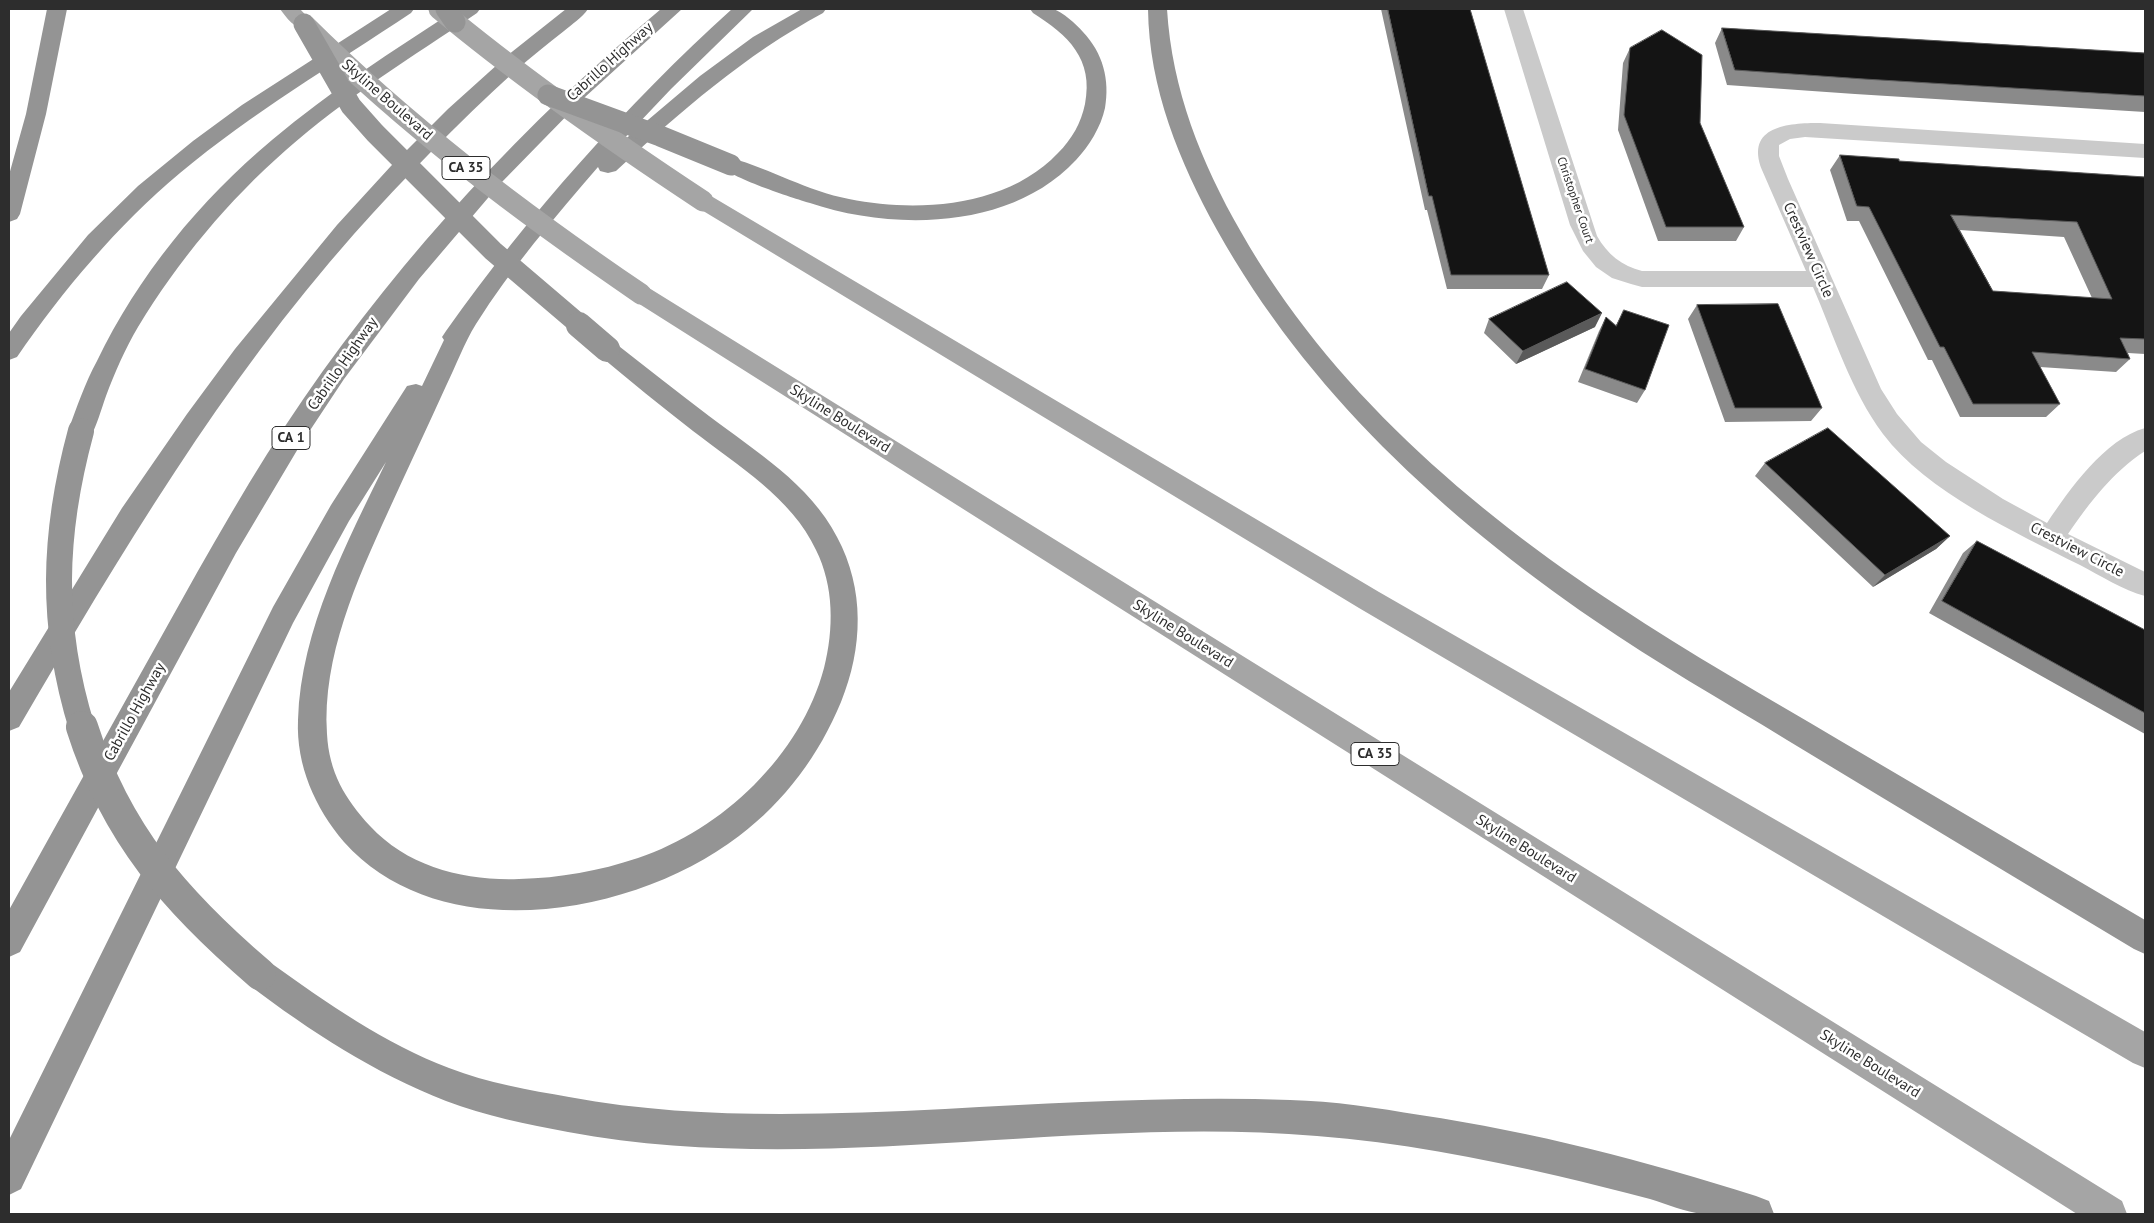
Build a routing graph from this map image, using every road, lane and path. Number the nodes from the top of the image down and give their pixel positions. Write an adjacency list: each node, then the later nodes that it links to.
1 (57, 9): 15 (highway)
2 (404, 9): 19 (highway)
3 (439, 9): 11 (main road, bridge)
4 (578, 9): 23 (highway)
5 (672, 9): 25 (highway, Cabrillo Highway / CA 1)
6 (743, 9): 16 (highway)
7 (816, 9): 16 (highway)
8 (1040, 9): 13 (highway, bridge)
9 (1157, 9): 24 (highway)
10 (1513, 9): 17 (street, Christopher Court)
11 (457, 13): 13 (main road, bridge); 28 (highway, bridge)
12 (297, 16): 18 (highway, bridge); 29 (main road, Skyline Boulevard / CA 35, bridge)
13 (548, 95): 26 (main road, bridge)
14 (2145, 151): 17 (street, Crestview Circle)
15 (9, 214)
16 (518, 248): 18 (highway)
17 (1821, 279): 21 (street, Crestview Circle)
18 (464, 322): 27 (highway)
19 (9, 351)
20 (2145, 438): 21 (street)
21 (2052, 537): 22 (street, Crestview Circle)
22 (2145, 585)
23 (9, 718)
24 (2145, 938)
25 (9, 941)
26 (2145, 1051)
27 (9, 1177)
28 (1756, 1214)
29 (2109, 1214)

